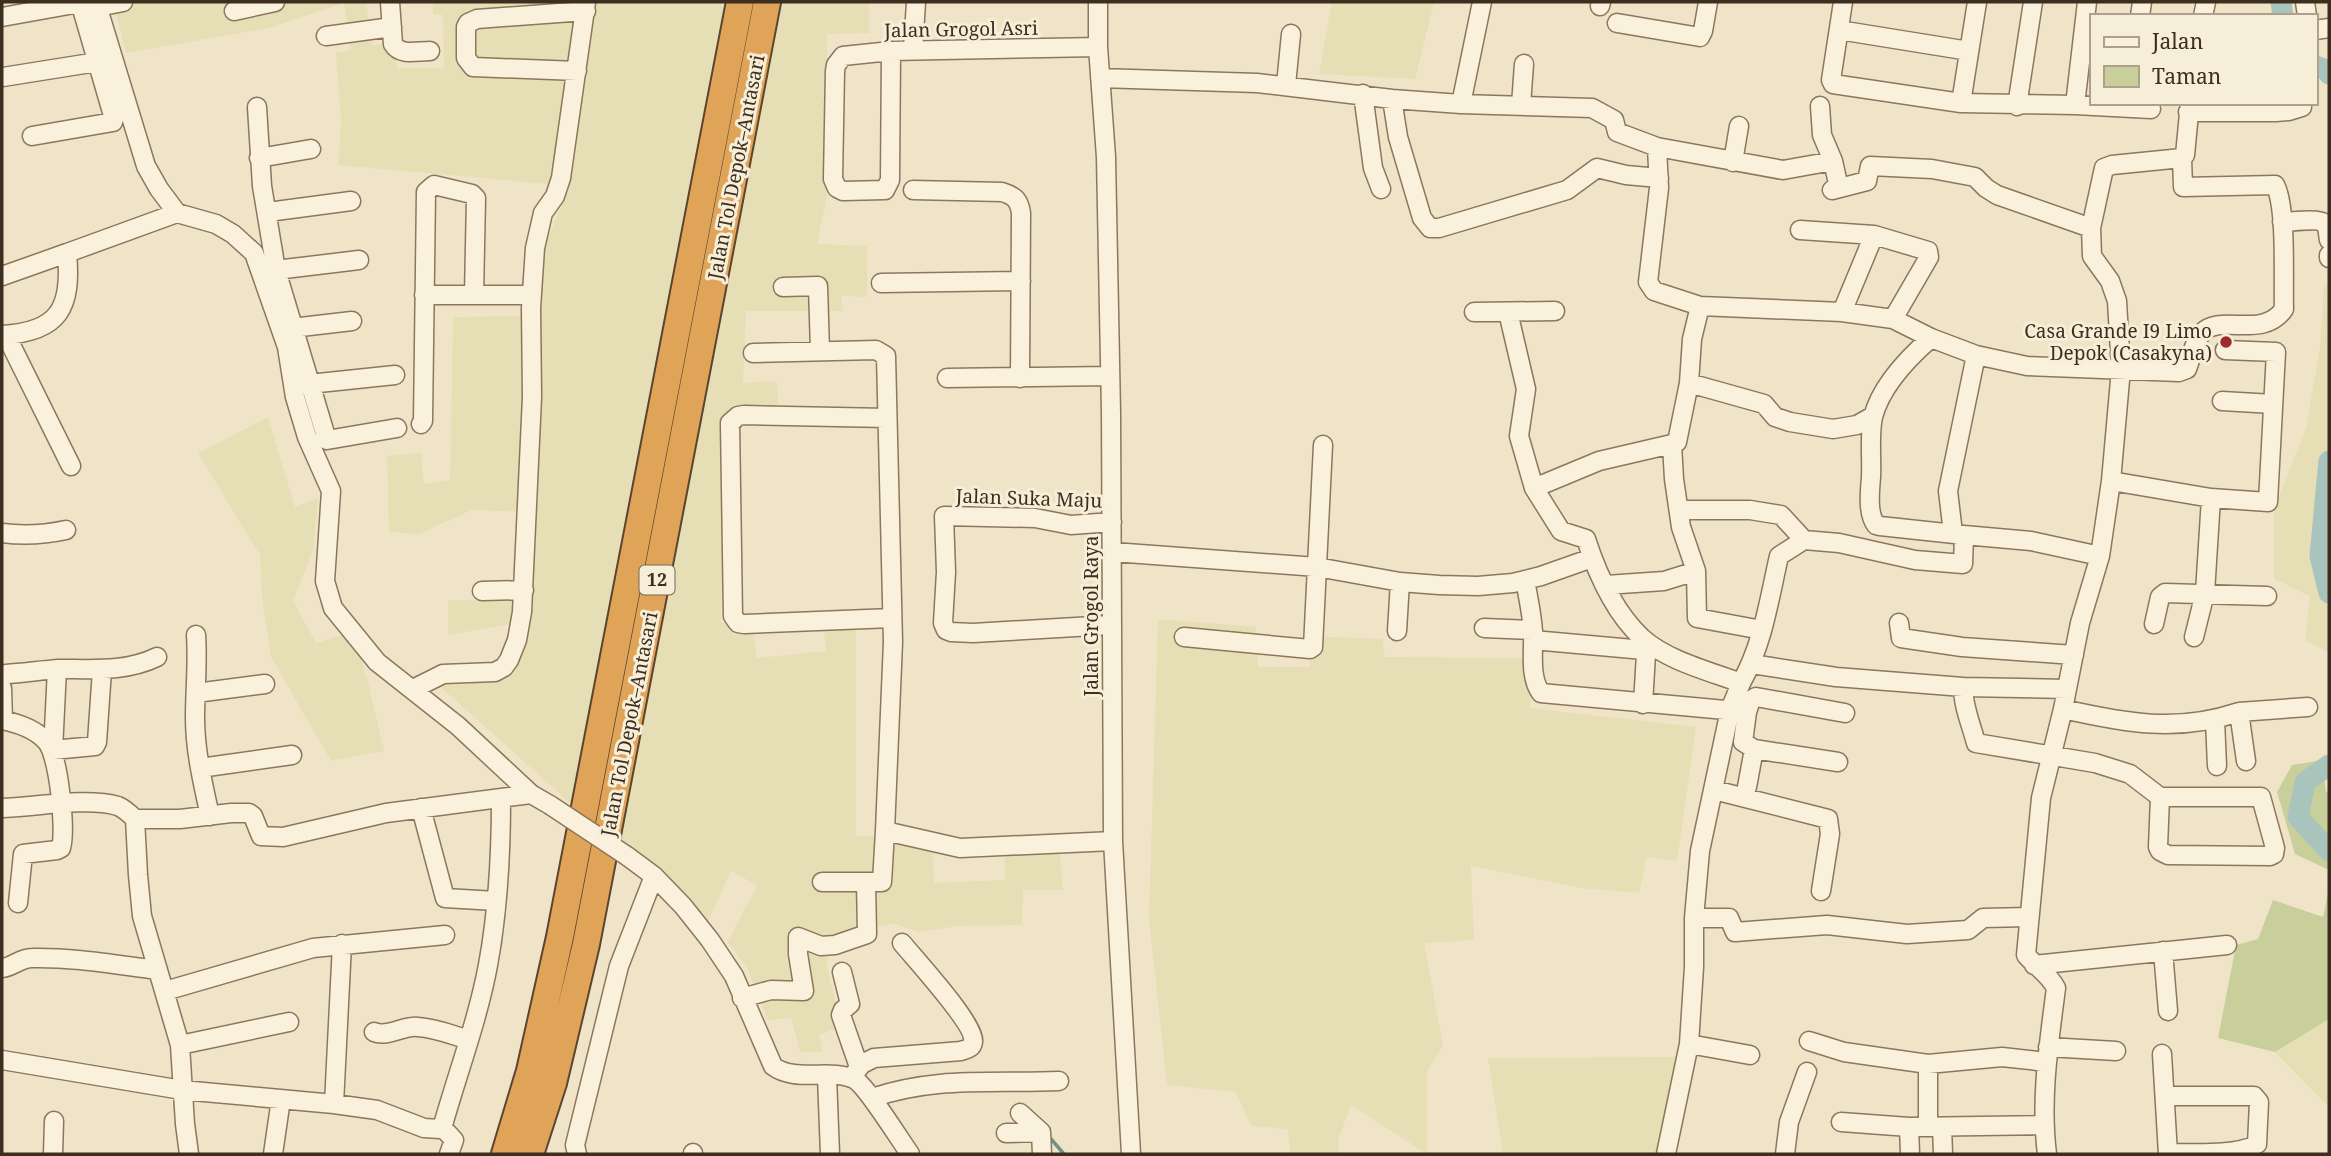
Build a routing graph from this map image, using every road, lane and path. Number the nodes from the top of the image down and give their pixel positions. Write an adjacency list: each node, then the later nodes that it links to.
1 (123, 2): 14 (street)
2 (275, 2): 16 (street)
3 (390, 2): 19 (street)
4 (740, 2): 235 (highway, Jalan Tol Depok–Antasari / 12)
5 (767, 2): 236 (highway, Jalan Tol Depok–Antasari / 12)
6 (916, 2): 24 (street)
7 (1098, 2): 23 (street, Jalan Grogol Raya)
8 (1482, 2): 37 (street)
9 (1707, 2): 18 (street)
10 (1843, 2): 20 (street)
11 (1977, 2): 27 (street)
12 (2033, 2): 41 (street)
13 (2087, 2): 42 (street)
14 (89, 4): 17 (street); 28 (street); 60 (street)
15 (586, 7): 30 (street); 30 (street)
16 (234, 11)
17 (2, 17)
18 (1617, 23)
19 (392, 27): 22 (street); 25 (street)
20 (1839, 30): 27 (street); 36 (street)
21 (1291, 34): 33 (street)
22 (326, 36)
23 (1098, 47): 24 (street, Jalan Grogol Asri); 32 (street, Jalan Grogol Raya)
24 (913, 50): 26 (street, Jalan Grogol Asri)
25 (430, 51)
26 (891, 51): 26 (street, Jalan Grogol Asri)
27 (1969, 51): 36 (street)
28 (97, 62): 31 (street); 48 (street)
29 (1524, 64): 39 (street)
30 (577, 71): 75 (street)
31 (4, 77)
32 (1100, 78): 33 (street); 92 (street, Jalan Grogol Raya)
33 (1286, 85): 34 (street)
34 (1363, 94): 35 (street); 56 (street)
35 (1392, 99): 37 (street); 55 (street)
36 (1961, 103): 41 (street)
37 (1461, 104): 39 (street)
38 (2128, 105): 42 (street); 46 (street)
39 (1521, 106): 49 (street)
40 (1820, 106): 53 (street)
41 (2017, 106): 42 (street)
42 (2075, 106)
43 (257, 107): 51 (street)
44 (2302, 107): 45 (street)
45 (2189, 108): 52 (street)
46 (2151, 109)
47 (1739, 126): 54 (street)
48 (32, 136)
49 (1657, 147): 54 (street); 55 (street)
50 (311, 149): 51 (street)
51 (259, 158): 59 (street)
52 (2182, 158): 61 (street); 62 (street)
53 (1833, 161): 54 (street); 62 (street)
54 (1733, 162)
55 (1659, 178): 76 (street)
56 (1381, 189)
57 (914, 190): 70 (street)
58 (351, 201): 59 (street)
59 (268, 212): 68 (street)
60 (177, 213): 66 (street); 106 (street)
61 (2282, 222): 65 (street); 90 (street)
62 (2091, 228): 90 (street)
63 (1800, 230): 64 (street)
64 (1874, 235): 80 (street); 81 (street)
65 (2329, 240)
66 (67, 253): 69 (street); 84 (street)
67 (359, 260): 68 (street)
68 (276, 270): 83 (street)
69 (2, 276)
70 (1021, 281): 71 (street); 94 (street)
71 (881, 283)
72 (783, 287): 87 (street)
73 (424, 295): 74 (street); 74 (street); 101 (street)
74 (474, 295): 75 (street)
75 (532, 295): 125 (street)
76 (1700, 306): 80 (street); 95 (street)
77 (1555, 311): 79 (street)
78 (1474, 312): 79 (street)
79 (1508, 312): 109 (street)
80 (1842, 312): 81 (street)
81 (1893, 319): 85 (street)
82 (352, 321): 83 (street)
83 (292, 328): 96 (street)
84 (4, 335): 107 (street)
85 (1931, 338): 89 (street); 99 (street)
86 (2225, 350): 98 (street)
87 (820, 351): 88 (street); 100 (street)
88 (753, 353)
89 (1976, 355): 90 (street); 115 (street)
90 (2121, 369): 108 (street)
91 (395, 375): 96 (street)
92 (1109, 376): 94 (street); 112 (street, Jalan Grogol Raya)
93 (947, 378): 94 (street)
94 (1020, 378)
95 (1689, 383): 99 (street); 105 (street)
96 (309, 384): 103 (street)
97 (2222, 401): 98 (street)
98 (2273, 404): 110 (street)
99 (1873, 416): 115 (street)
100 (887, 418): 129 (street); 129 (street)
101 (421, 424)
102 (397, 428): 103 (street)
103 (327, 440): 106 (street)
104 (1323, 444): 120 (street)
105 (1672, 444): 109 (street); 111 (street)
106 (317, 459): 151 (street)
107 (71, 466)
108 (2111, 481): 110 (street); 118 (street)
109 (1534, 488): 119 (street)
110 (2211, 498): 127 (street)
111 (1679, 510): 116 (street); 121 (street)
112 (1112, 522): 117 (street, Jalan Grogol Raya); 131 (street, Jalan Suka Maju)
113 (66, 530): 114 (street)
114 (2, 533)
115 (1959, 534): 116 (street); 118 (street)
116 (1804, 540): 134 (street)
117 (1113, 552): 120 (street); 131 (street, Jalan Grogol Raya)
118 (2100, 556): 140 (street)
119 (1592, 558): 122 (street); 124 (street)
120 (1317, 567): 123 (street); 138 (street)
121 (1696, 571): 124 (street); 134 (street)
122 (1525, 580): 123 (street); 137 (street)
123 (1400, 582): 135 (street)
124 (1606, 585): 146 (street)
125 (523, 590): 126 (street); 151 (street)
126 (482, 591)
127 (2205, 593): 128 (street); 132 (street); 139 (street)
128 (2267, 596)
129 (892, 618): 179 (street)
130 (1899, 623): 140 (street)
131 (1110, 625): 180 (street, Jalan Grogol Raya)
132 (2154, 625)
133 (1484, 628): 137 (street)
134 (1762, 630): 142 (street)
135 (1397, 631)
136 (196, 635): 152 (street)
137 (1533, 635): 153 (street); 153 (street)
138 (1184, 637)
139 (2194, 637)
140 (2074, 655): 150 (street)
141 (157, 657): 144 (street)
142 (1752, 664): 146 (street); 148 (street)
143 (57, 669): 144 (street); 145 (street); 162 (street)
144 (102, 670): 162 (street)
145 (2, 677)
146 (1741, 683): 156 (street)
147 (265, 684): 152 (street)
148 (1963, 687): 150 (street); 163 (street)
149 (2, 688): 159 (street)
150 (2067, 688): 155 (street)
151 (413, 689): 171 (street)
152 (196, 693): 168 (street)
153 (1643, 704): 156 (street)
154 (2308, 707): 157 (street)
155 (2063, 709): 160 (street); 163 (street)
156 (1738, 711): 158 (street); 161 (street); 170 (street)
157 (2239, 712): 160 (street); 165 (street)
158 (1845, 713)
159 (2, 720): 162 (street)
160 (2215, 720): 167 (street)
161 (1754, 749): 166 (street); 169 (street)
162 (53, 750): 174 (street)
163 (2050, 754): 172 (street); 187 (street)
164 (292, 755): 168 (street)
165 (2246, 761)
166 (1838, 762)
167 (2217, 766)
168 (200, 768): 177 (street)
169 (1747, 787)
170 (1714, 790): 184 (street); 188 (street)
171 (531, 794): 173 (street); 181 (street, bridge)
172 (2160, 797): 172 (street)
173 (501, 799): 176 (street); 185 (street)
174 (62, 805): 175 (street); 178 (street); 186 (street)
175 (2, 808)
176 (421, 808): 177 (street); 185 (street)
177 (210, 816): 178 (street)
178 (135, 819): 196 (street)
179 (885, 831): 180 (street); 183 (street)
180 (1113, 841): 241 (street, Jalan Grogol Raya)
181 (654, 876): 199 (street); 237 (street)
182 (822, 882): 183 (street)
183 (866, 882): 199 (street)
184 (1821, 891)
185 (496, 901): 203 (street)
186 (18, 903)
187 (2029, 917): 188 (street); 194 (street)
188 (1694, 918): 205 (street)
189 (445, 935): 191 (street)
190 (902, 943): 213 (street)
191 (342, 944): 198 (street); 221 (street)
192 (2227, 945): 193 (street)
193 (2163, 951): 194 (street); 200 (street)
194 (2034, 965): 208 (street)
195 (2, 968): 196 (street)
196 (158, 970): 198 (street)
197 (842, 972): 213 (street)
198 (165, 991): 206 (street)
199 (742, 998): 215 (street)
200 (2168, 1011)
201 (289, 1022): 206 (street)
202 (374, 1032): 203 (street)
203 (468, 1040): 226 (street)
204 (1809, 1041): 212 (street)
205 (1689, 1044): 210 (street); 242 (street)
206 (180, 1045): 217 (street)
207 (2116, 1051): 208 (street)
208 (2047, 1054): 212 (street); 225 (street)
209 (2162, 1054): 218 (street)
210 (1750, 1055)
211 (2, 1060): 217 (street)
212 (1928, 1064): 228 (street)
213 (855, 1072): 215 (street); 219 (street)
214 (1807, 1072): 243 (street)
215 (827, 1076): 238 (street)
216 (1059, 1080): 219 (street)
217 (182, 1090): 220 (street); 232 (street)
218 (2165, 1096): 247 (street); 248 (street)
219 (872, 1098): 239 (street)
220 (281, 1099): 221 (street); 233 (street)
221 (334, 1104): 226 (street)
222 (1020, 1113): 229 (street)
223 (54, 1121): 231 (street)
224 (1841, 1122): 227 (street)
225 (2043, 1125): 228 (street); 246 (street)
226 (442, 1127): 234 (street)
227 (1909, 1127): 228 (street); 244 (street)
228 (1935, 1127): 245 (street)
229 (1041, 1132): 230 (street); 240 (street)
230 (1006, 1133)
231 (53, 1154)
232 (189, 1154)
233 (273, 1154)
234 (449, 1154)
235 (505, 1154)
236 (530, 1154)
237 (577, 1154)
238 (830, 1154)
239 (909, 1154)
240 (1042, 1154)
241 (1131, 1154)
242 (1666, 1154)
243 (1785, 1154)
244 (1910, 1154)
245 (1943, 1154)
246 (2047, 1154)
247 (2168, 1154): 248 (street)
248 (2240, 1154)

